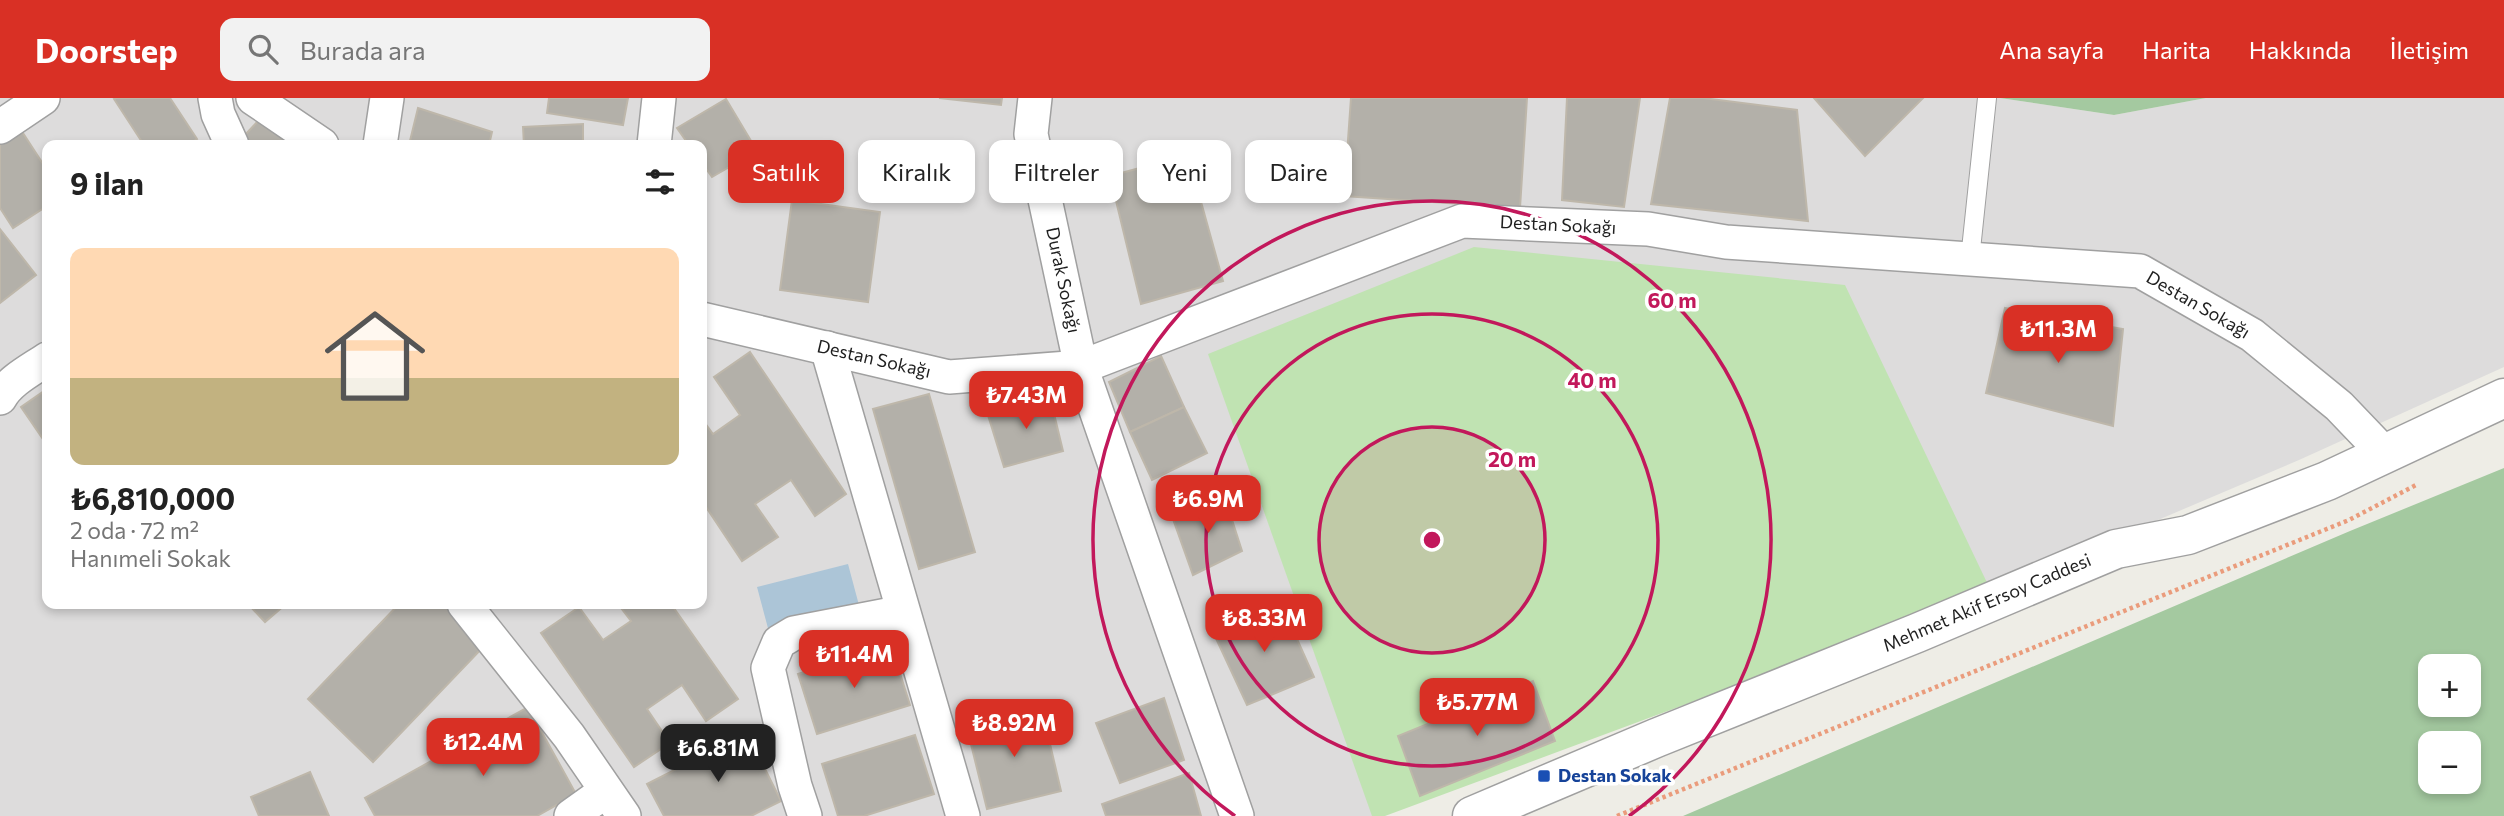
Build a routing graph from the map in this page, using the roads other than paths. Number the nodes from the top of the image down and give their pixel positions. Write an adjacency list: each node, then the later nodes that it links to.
1 (43, 98): 8 (street)
2 (215, 98): 9 (street)
3 (253, 98): 10 (street)
4 (387, 98): 11 (street)
5 (659, 98): 12 (street)
6 (1035, 98): 16 (street, Durak Sokağı)
7 (1987, 98): 13 (lane)
8 (0, 127)
9 (230, 140)
10 (315, 140)
11 (381, 140)
12 (655, 140)
13 (1970, 259): 16 (street, Destan Sokağı); 18 (street, Destan Sokağı)
14 (707, 320): 15 (street, Destan Sokağı)
15 (827, 348): 16 (street, Destan Sokağı); 20 (street)
16 (1081, 367): 25 (street, Durak Sokağı)
17 (2504, 398): 18 (street, Mehmet Akif Ersoy Caddesi)
18 (2385, 453): 26 (street, Mehmet Akif Ersoy Caddesi)
19 (468, 609): 21 (street)
20 (903, 611): 23 (street); 24 (street)
21 (615, 803): 22 (street)
22 (570, 816)
23 (805, 816)
24 (963, 816)
25 (1237, 816)
26 (1472, 816)

